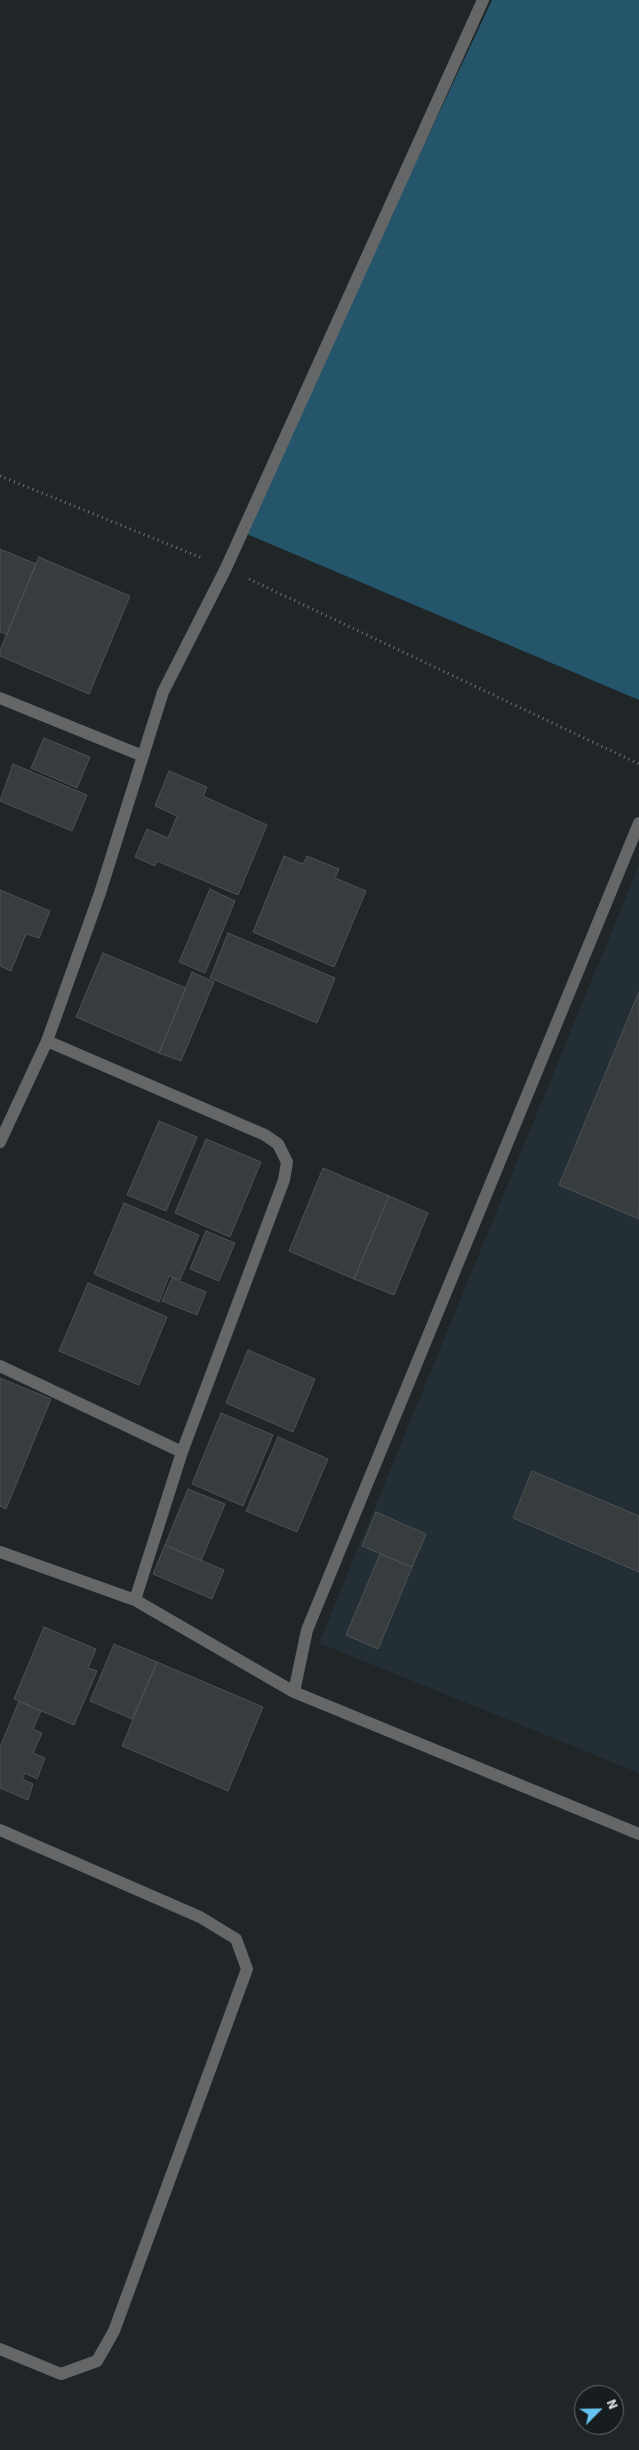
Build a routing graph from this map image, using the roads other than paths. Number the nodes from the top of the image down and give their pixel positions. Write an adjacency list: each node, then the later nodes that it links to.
1 (483, 0): 3 (street)
2 (0, 698): 3 (street)
3 (143, 756): 5 (street)
4 (639, 822): 11 (street)
5 (47, 1041): 6 (street); 8 (street)
6 (0, 1142)
7 (0, 1366): 8 (street)
8 (182, 1452): 10 (street)
9 (0, 1552): 10 (street)
10 (135, 1600): 11 (street)
11 (294, 1692): 13 (street)
12 (0, 1830): 14 (street)
13 (639, 1834)
14 (0, 2349)

